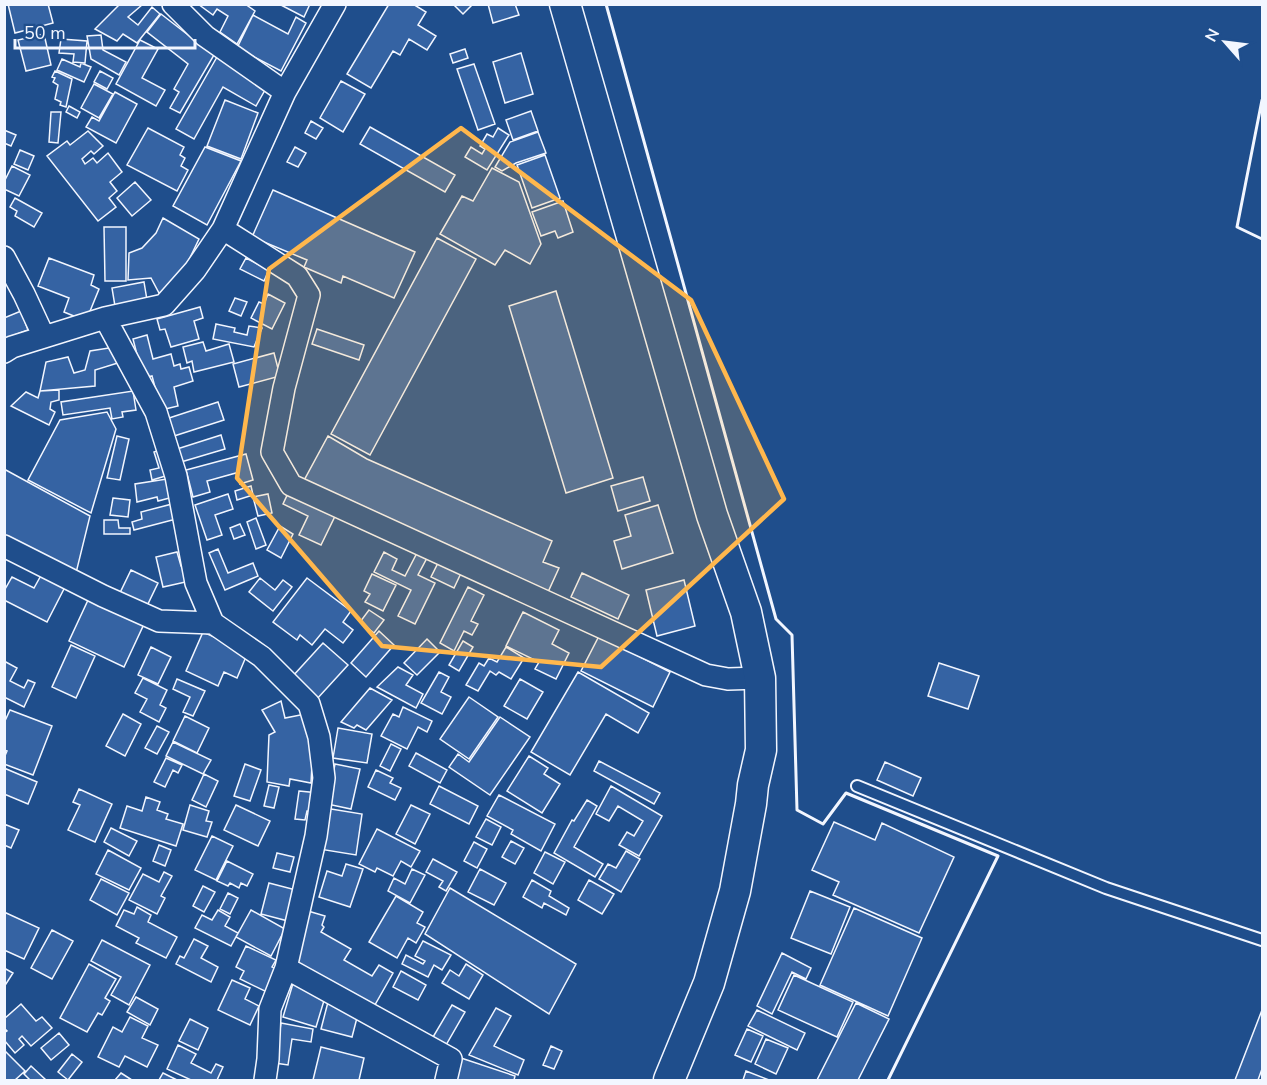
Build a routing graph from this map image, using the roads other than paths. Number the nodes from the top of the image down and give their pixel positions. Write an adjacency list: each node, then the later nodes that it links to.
1 (173, 4): 4 (street)
2 (335, 4): 4 (street)
3 (565, 4): 12 (main road)
4 (285, 92): 5 (street)
5 (223, 230): 7 (street); 12 (street)
6 (4, 256): 8 (street)
7 (105, 318): 8 (street); 11 (street)
8 (44, 337): 9 (street)
9 (4, 352)
10 (4, 546): 11 (street)
11 (213, 623): 15 (street)
12 (760, 678): 18 (main road)
13 (857, 786): 14 (lane)
14 (1263, 940)
15 (286, 968): 16 (street); 17 (street)
16 (265, 1080)
17 (446, 1080)
18 (669, 1080)

